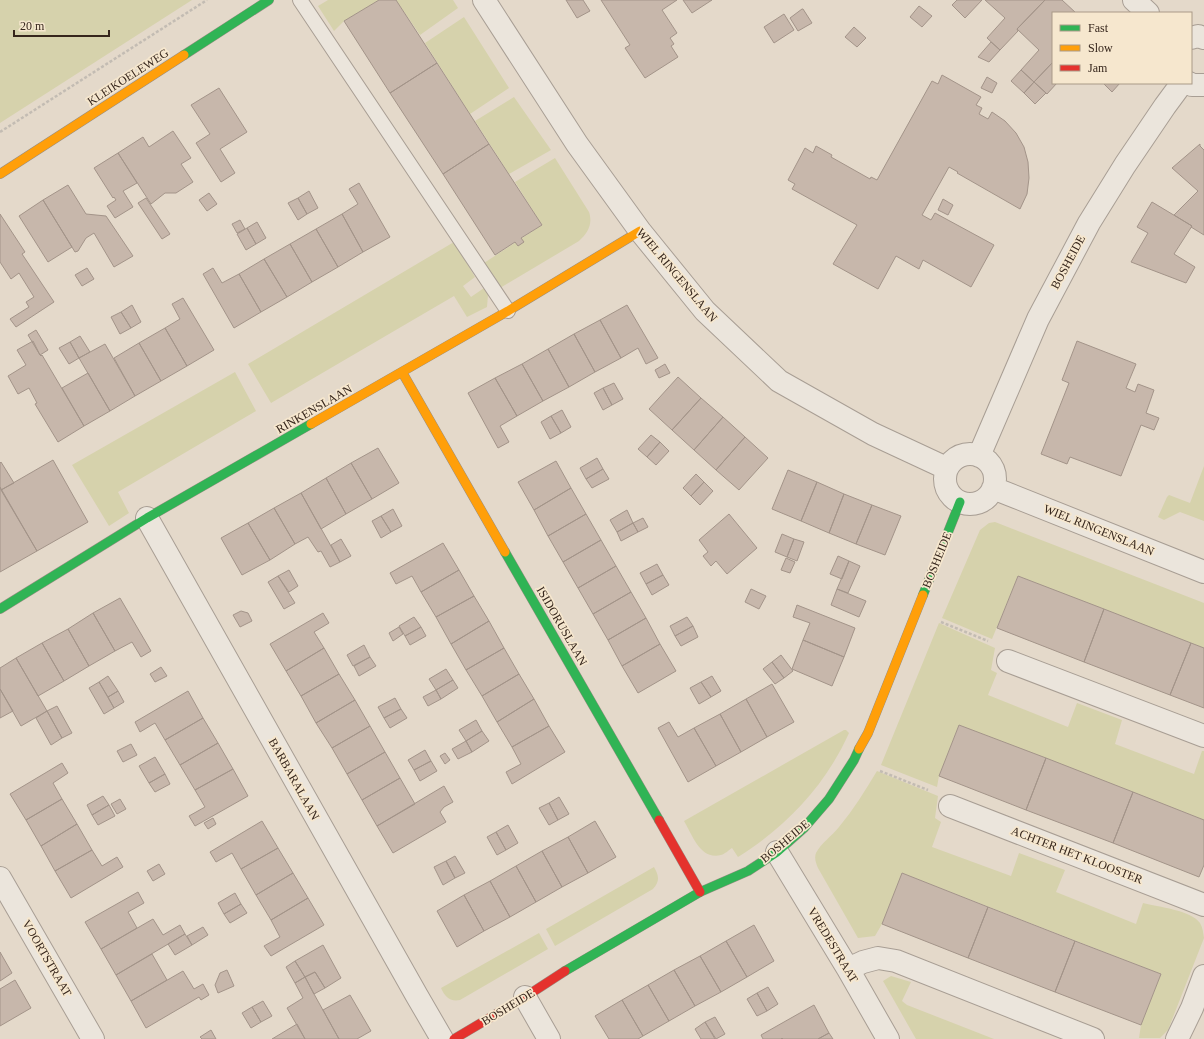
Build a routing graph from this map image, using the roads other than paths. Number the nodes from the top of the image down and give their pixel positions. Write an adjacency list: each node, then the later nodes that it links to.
1 (269, 0): 11 (street, KLEIKOELEWEG)
2 (300, 0): 13 (lane)
3 (484, 0): 12 (street, WIEL RINGENSLAAN)
4 (1134, 0): 5 (street)
5 (1147, 12)
6 (1192, 38): 7 (street)
7 (1204, 38)
8 (1181, 84): 15 (street, BOSHEIDE)
9 (1190, 84): 10 (street)
10 (1204, 85)
11 (0, 174)
12 (640, 231): 13 (street, RINKENSLAAN); 16 (street, WIEL RINGENSLAAN)
13 (508, 311): 14 (street, RINKENSLAAN)
14 (402, 372): 19 (street, RINKENSLAAN); 27 (street, ISIDORUSLAAN)
15 (979, 456): 16 (street); 17 (street)
16 (946, 468): 18 (street)
17 (993, 488): 18 (street); 20 (street, WIEL RINGENSLAAN)
18 (960, 502): 25 (street, BOSHEIDE)
19 (147, 518): 21 (street, RINKENSLAAN); 34 (street, BARBARALAAN)
20 (1204, 572)
21 (0, 608)
22 (1008, 661): 23 (street)
23 (1204, 736)
24 (950, 806): 28 (street, ACHTER HET KLOOSTER)
25 (776, 852): 27 (street, BOSHEIDE); 29 (street, VREDESTRAAT)
26 (2, 887): 33 (street, VOORTSTRAAT)
27 (700, 892): 31 (street, BOSHEIDE)
28 (1204, 905)
29 (848, 969): 37 (street, VREDESTRAAT); 38 (street)
30 (1204, 976): 32 (street)
31 (525, 997): 35 (street, BOSHEIDE); 36 (street)
32 (1198, 1010): 39 (street)
33 (93, 1039)
34 (442, 1039)
35 (454, 1039)
36 (548, 1039)
37 (888, 1039)
38 (1093, 1039)
39 (1177, 1039)

